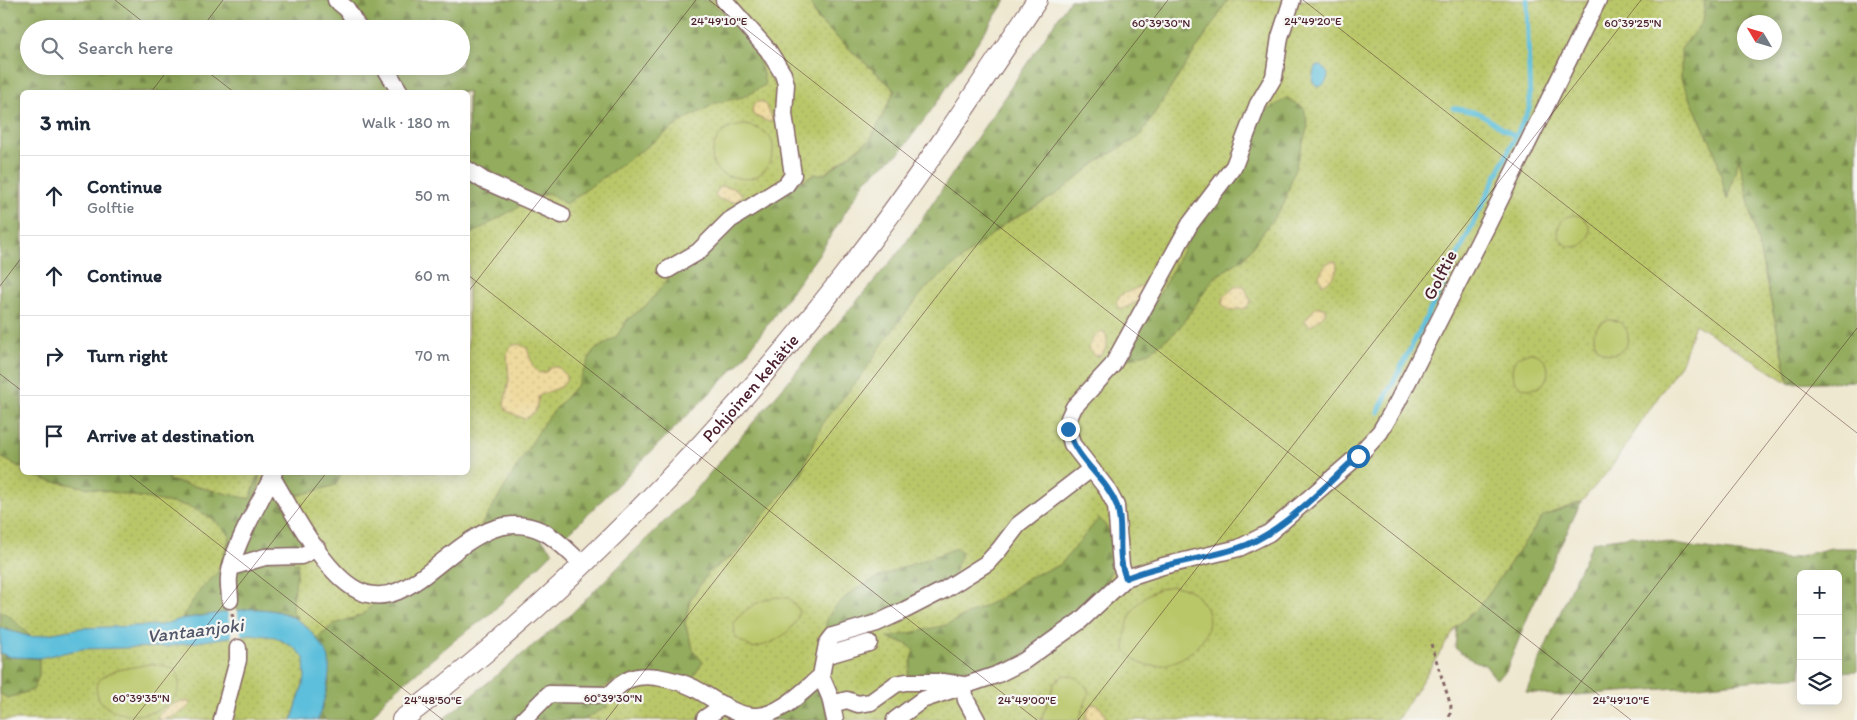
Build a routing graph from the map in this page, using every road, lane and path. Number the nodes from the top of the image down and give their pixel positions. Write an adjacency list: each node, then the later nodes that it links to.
1 (336, 0): 6 (street)
2 (724, 0): 11 (street)
3 (1037, 0): 15 (main road, Pohjoinen kehätie)
4 (1292, 0): 12 (street)
5 (1598, 0): 17 (street, Golftie)
6 (354, 20)
7 (390, 75): 8 (street)
8 (399, 90)
9 (470, 171): 10 (street)
10 (562, 215)
11 (667, 270)
12 (1091, 469): 17 (street); 22 (street)
13 (273, 475): 14 (street); 16 (street)
14 (317, 548): 15 (street); 16 (street)
15 (582, 564): 28 (main road, Pohjoinen kehätie)
16 (231, 567): 18 (street)
17 (1126, 578): 24 (street)
18 (230, 600): 21 (path)
19 (869, 643): 22 (street)
20 (1432, 644): 32 (path)
21 (238, 648): 27 (street)
22 (825, 656): 23 (street)
23 (821, 676): 25 (street); 26 (street)
24 (963, 685): 25 (street); 30 (street); 31 (street)
25 (833, 712)
26 (716, 713): 29 (street)
27 (222, 720)
28 (402, 720)
29 (523, 720)
30 (895, 720)
31 (977, 720)
32 (1449, 720)

